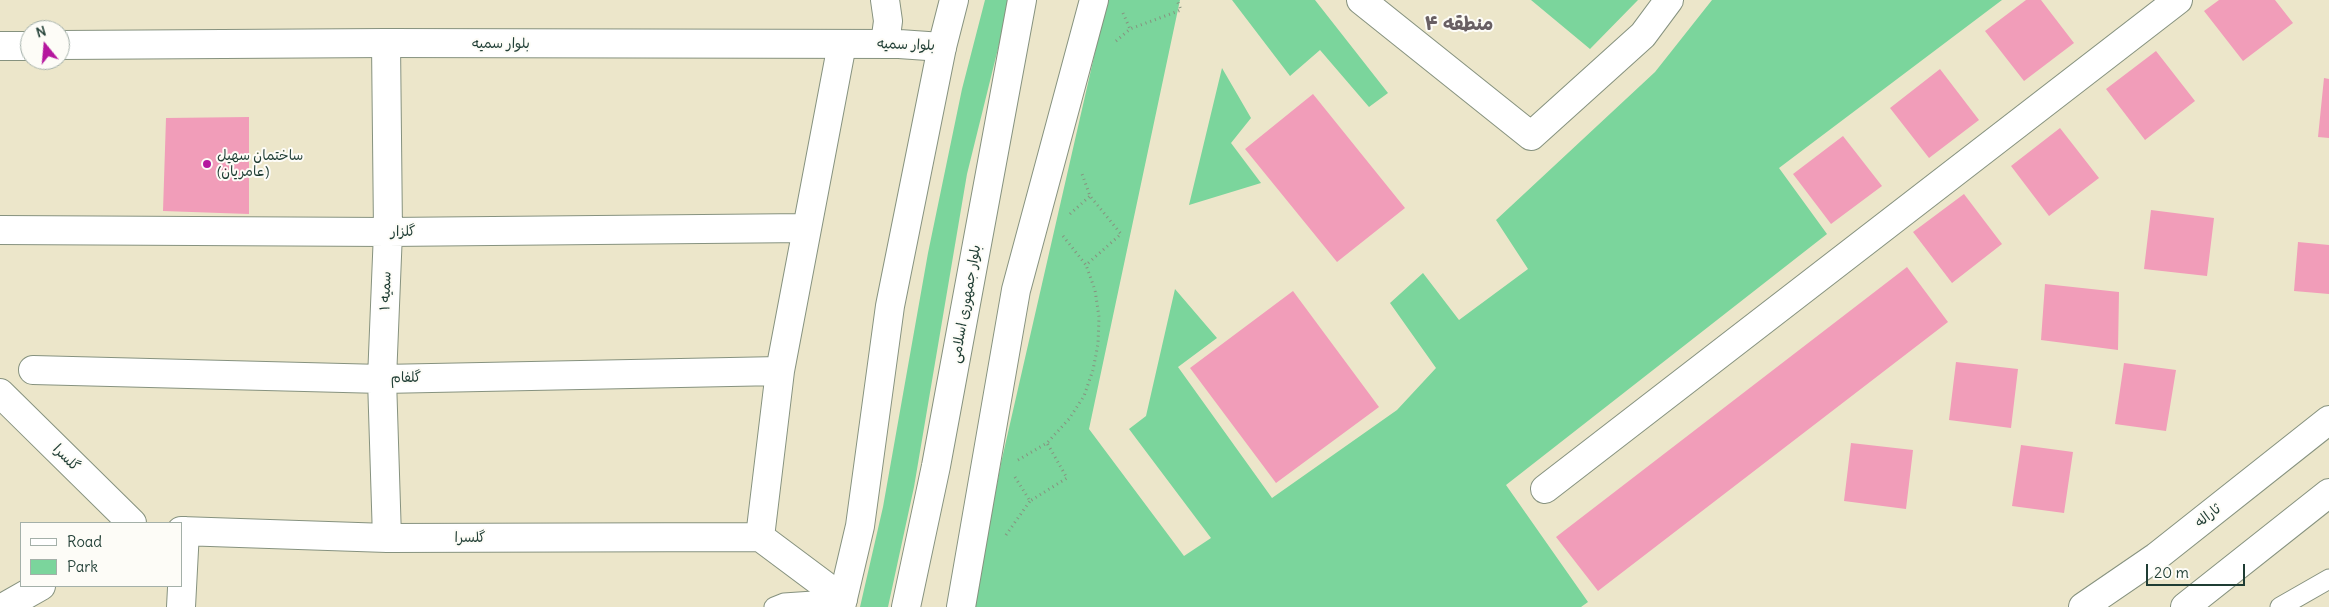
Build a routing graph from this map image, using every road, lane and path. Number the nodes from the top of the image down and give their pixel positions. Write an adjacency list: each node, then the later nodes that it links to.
1 (885, 0): 12 (street)
2 (949, 0): 16 (street)
3 (1022, 0): 45 (street, بلوار جمهوری اسلامی)
4 (1094, 0): 46 (street)
5 (1177, 0): 9 (path)
6 (1361, 0): 7 (street)
7 (1669, 0)
8 (2178, 0): 31 (street)
9 (1130, 29)
10 (386, 43): 11 (street, بلوار سمیه); 13 (street, بلوار سمیه); 20 (street, سمیه ۱)
11 (842, 44): 12 (street, بلوار سمیه); 18 (street)
12 (885, 44): 16 (street, بلوار سمیه)
13 (70, 45)
14 (0, 46): 15 (street)
15 (20, 46)
16 (942, 47): 41 (street)
17 (1063, 220): 22 (path)
18 (807, 228): 20 (street, گلزار); 24 (street)
19 (0, 230): 20 (street, گلزار)
20 (388, 232): 25 (street, سمیه ۱)
21 (1062, 234): 22 (path)
22 (1086, 265): 28 (path)
23 (33, 370): 25 (street, گلفام)
24 (780, 371): 25 (street, گلفام); 35 (street)
25 (382, 379): 36 (street, سمیه ۱)
26 (0, 393): 33 (street, گلسرا)
27 (2329, 420): 47 (street, ثاراله)
28 (1047, 443): 29 (path); 30 (path)
29 (1016, 462)
30 (1013, 473)
31 (1545, 489)
32 (2329, 493): 48 (street)
33 (131, 522)
34 (183, 531): 36 (street, گلسرا); 37 (street)
35 (760, 537): 36 (street, گلسرا); 41 (street)
36 (387, 538)
37 (182, 569)
38 (2329, 579): 49 (lane)
39 (39, 587): 42 (street)
40 (182, 587): 43 (street)
41 (842, 603): 44 (lane)
42 (4, 607)
43 (181, 607)
44 (774, 607)
45 (906, 607)
46 (961, 607)
47 (2083, 607)
48 (2185, 607)
49 (2280, 607)

